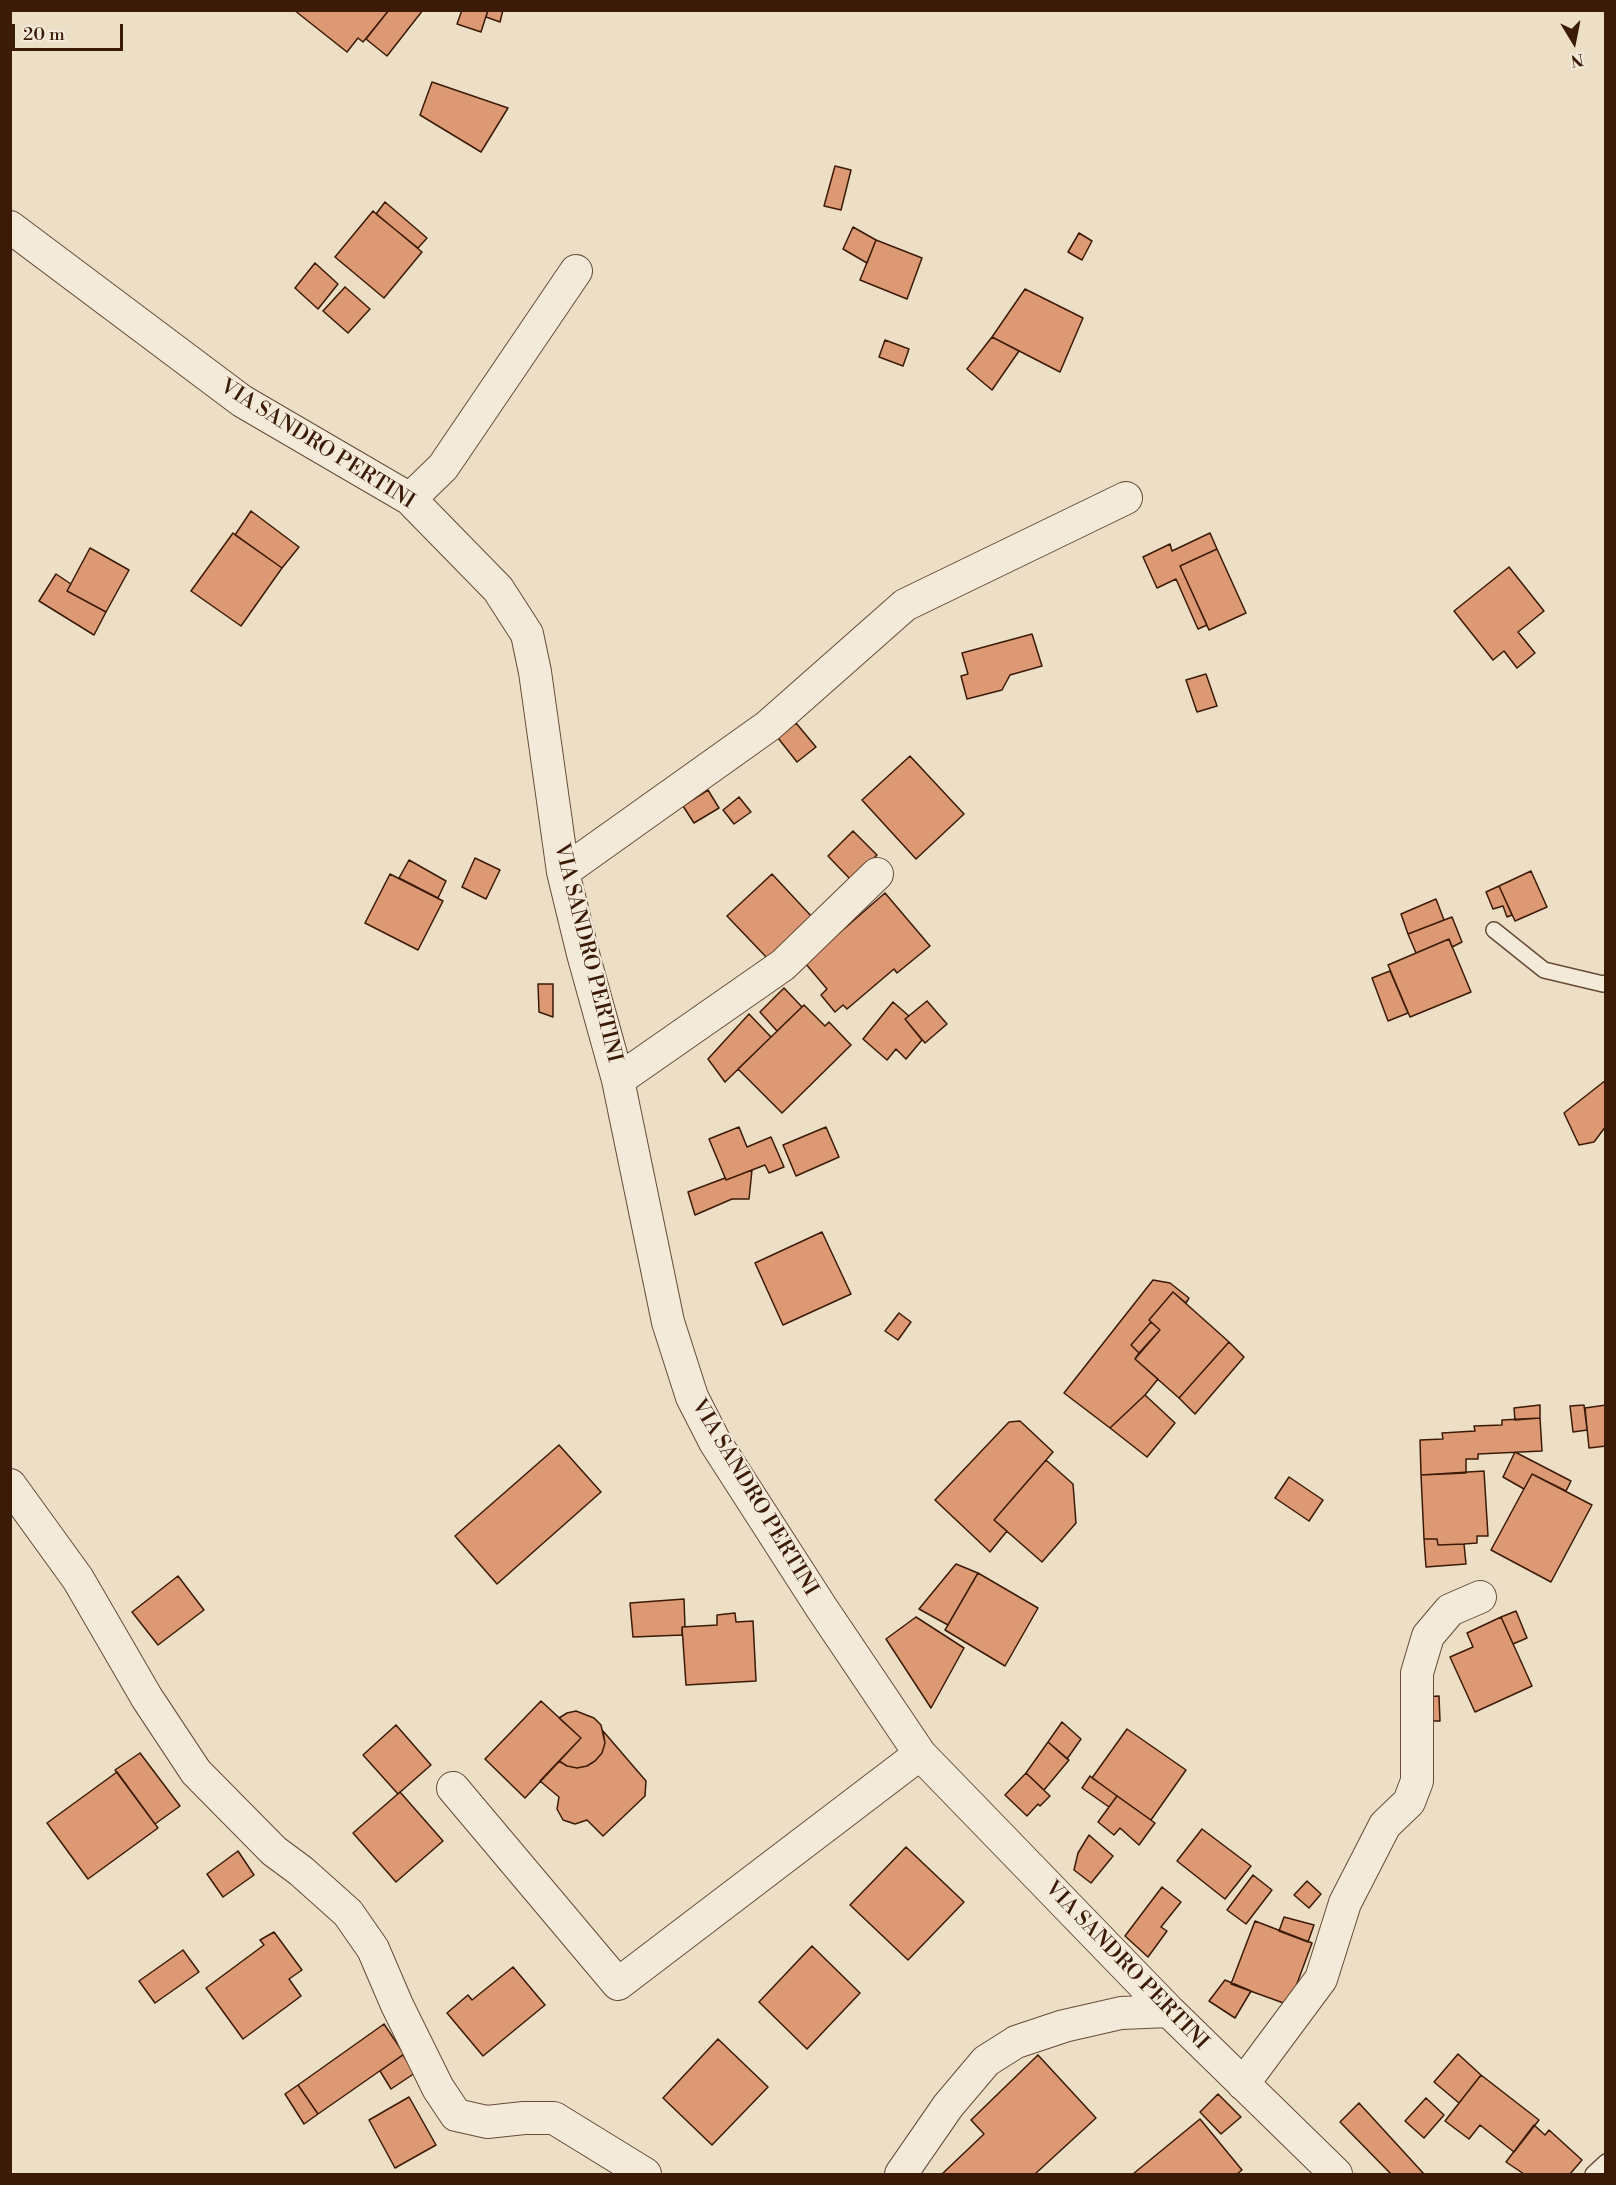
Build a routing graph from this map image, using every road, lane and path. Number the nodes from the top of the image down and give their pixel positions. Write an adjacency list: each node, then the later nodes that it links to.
1 (10, 227): 4 (street, VIA SANDRO PERTINI)
2 (576, 271): 4 (street)
3 (1126, 498): 5 (street)
4 (410, 499): 5 (street, VIA SANDRO PERTINI)
5 (563, 872): 9 (street, VIA SANDRO PERTINI)
6 (877, 874): 9 (street)
7 (1494, 930): 8 (lane)
8 (1605, 983)
9 (618, 1080): 12 (street, VIA SANDRO PERTINI)
10 (10, 1485): 17 (street)
11 (1480, 1597): 15 (street)
12 (920, 1754): 13 (street); 14 (street, VIA SANDRO PERTINI)
13 (453, 1788)
14 (1169, 2011): 15 (street, VIA SANDRO PERTINI); 18 (street)
15 (1243, 2084): 19 (street, VIA SANDRO PERTINI)
16 (1605, 2162): 20 (lane)
17 (645, 2175)
18 (901, 2175)
19 (1336, 2175)
20 (1593, 2175)

